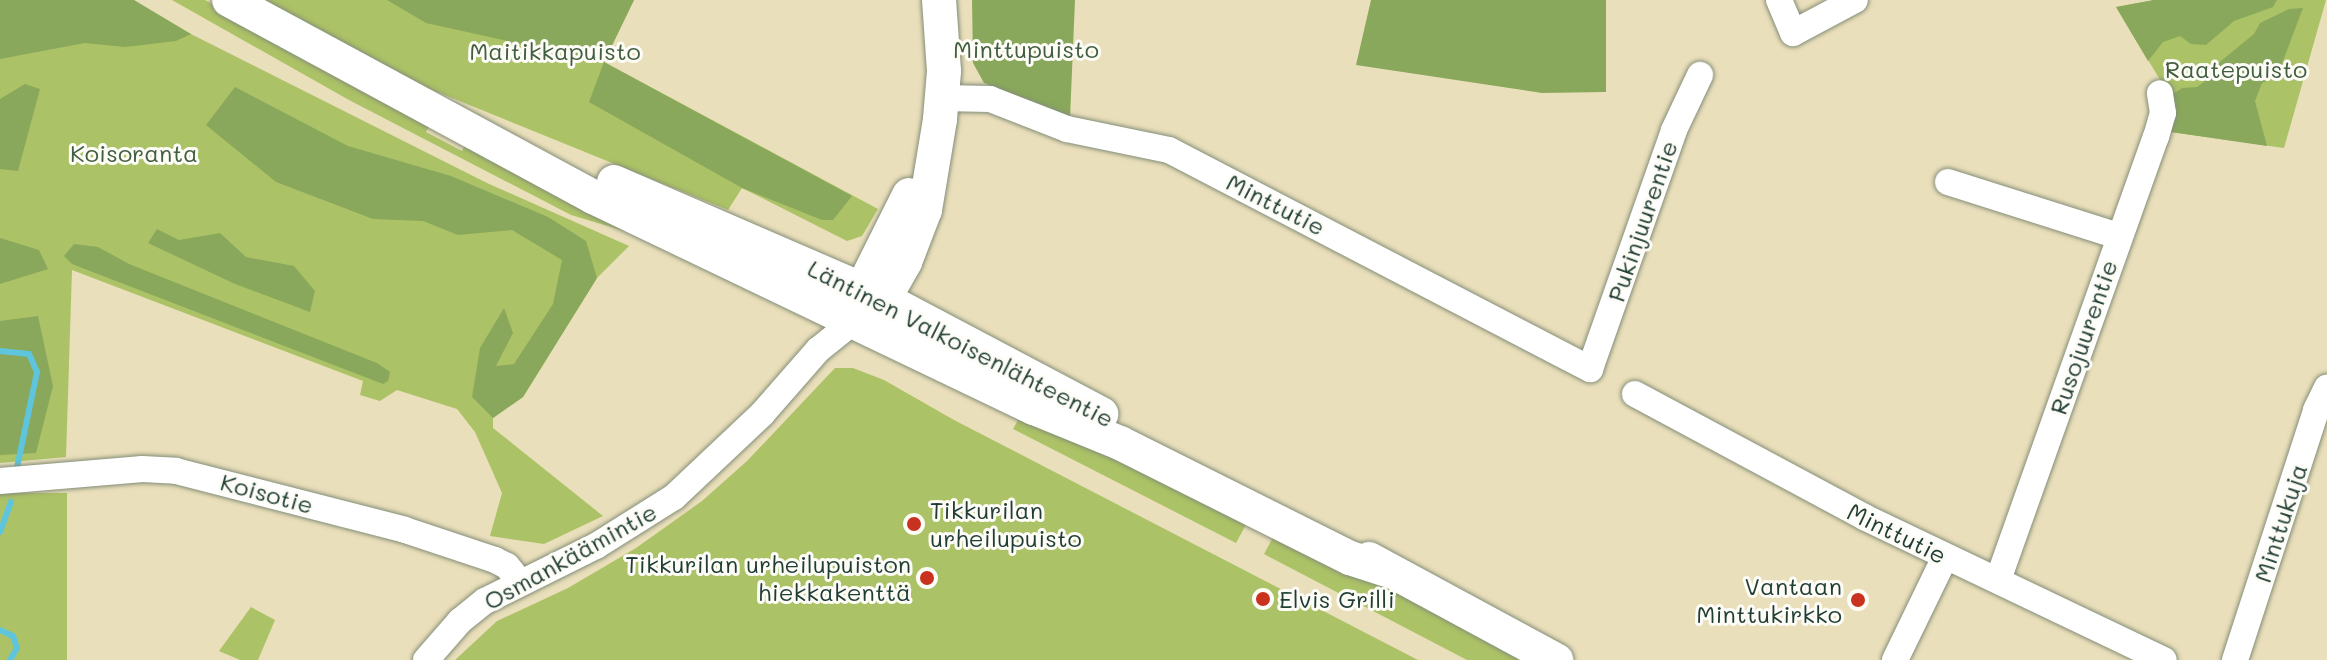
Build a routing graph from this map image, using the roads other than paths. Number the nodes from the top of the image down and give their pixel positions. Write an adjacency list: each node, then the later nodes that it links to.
1 (229, 0): 10 (main road, Läntinen Valkoisenlähteentie)
2 (939, 0): 7 (main road)
3 (1779, 0): 4 (street)
4 (1855, 0)
5 (1700, 75): 11 (street, Pukinjuurentie)
6 (2160, 93): 9 (street, Rusojuurentie)
7 (942, 98): 10 (main road); 11 (street, Minttutie)
8 (1948, 182): 9 (street)
9 (2118, 236): 16 (street, Rusojuurentie)
10 (867, 303): 17 (street, Osmankäämintie); 20 (main road, Läntinen Valkoisenlähteentie)
11 (1590, 369)
12 (2327, 387): 23 (street, Minttukuja)
13 (1635, 394): 15 (street, Minttutie)
14 (1, 481): 17 (street, Koisotie)
15 (1945, 557): 16 (street, Minttutie); 21 (street)
16 (1998, 580): 18 (street, Minttutie)
17 (519, 581): 19 (street, Osmankäämintie)
18 (2134, 652): 22 (street, Minttutie)
19 (426, 660)
20 (1556, 660)
21 (1895, 660)
22 (2164, 660)
23 (2235, 660)

